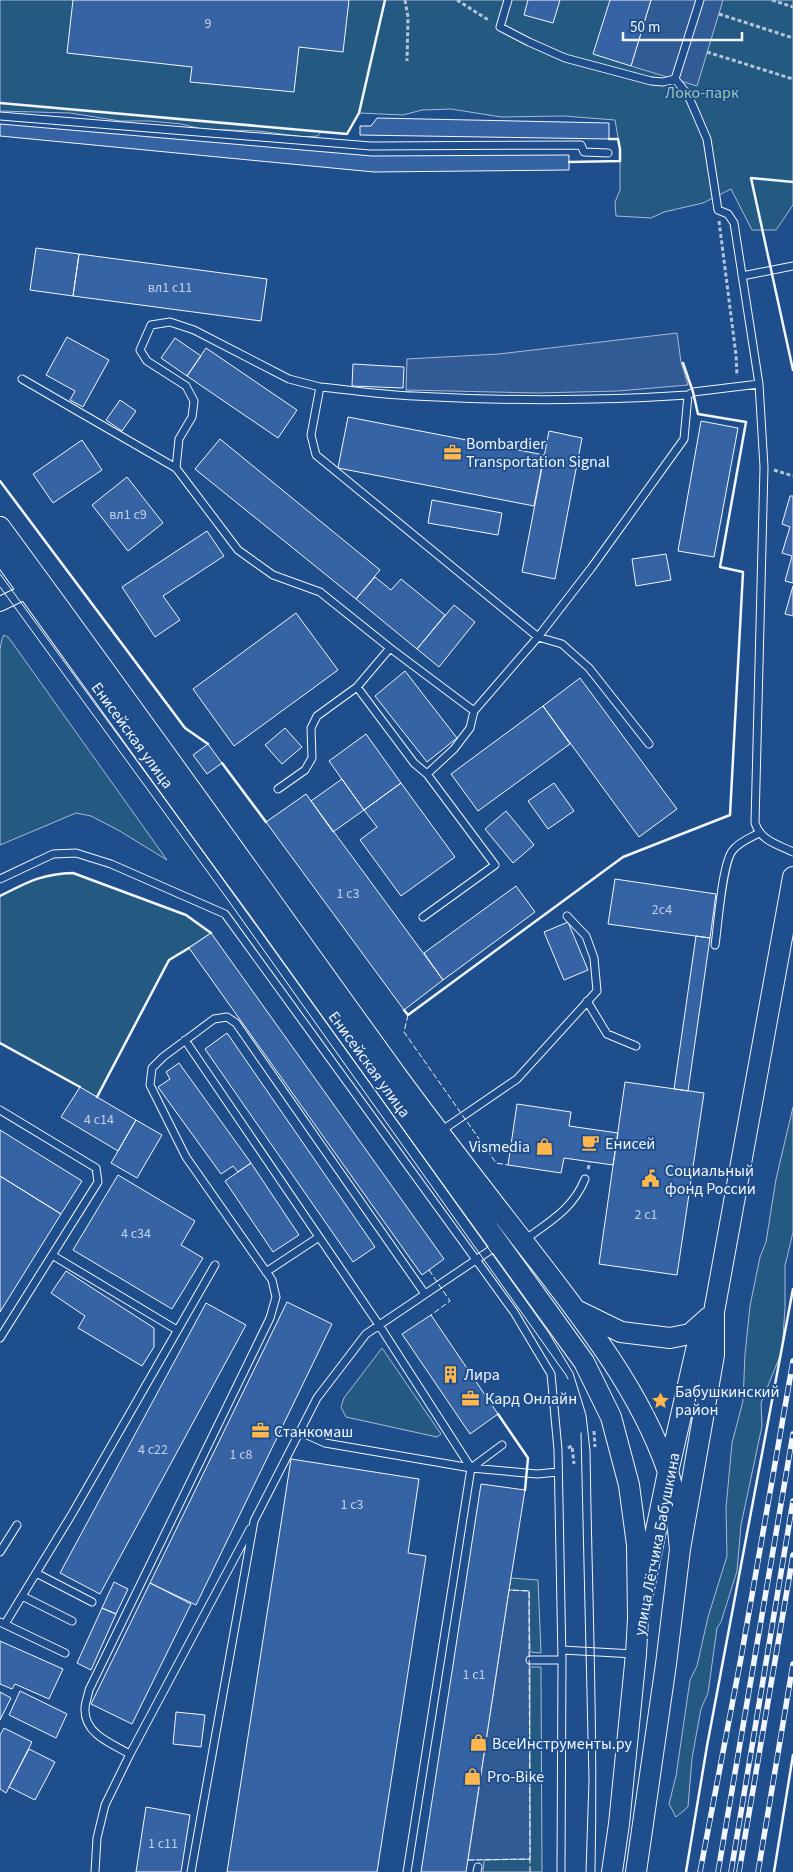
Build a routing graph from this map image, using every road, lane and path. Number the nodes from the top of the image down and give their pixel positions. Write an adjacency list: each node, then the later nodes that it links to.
1 (405, 0): 11 (path)
2 (457, 0): 8 (path)
3 (508, 0): 8 (lane)
4 (700, 0): 13 (lane)
5 (772, 0): 6 (path)
6 (793, 7)
7 (719, 14): 9 (path)
8 (500, 27): 13 (lane)
9 (793, 38)
10 (707, 52): 12 (path)
11 (407, 61)
12 (793, 78)
13 (675, 79): 16 (lane)
14 (0, 116): 15 (lane)
15 (608, 153)
16 (718, 210): 18 (lane); 22 (path)
17 (793, 266): 18 (lane)
18 (742, 276): 20 (lane)
19 (22, 379): 25 (lane)
20 (759, 384): 22 (lane); 24 (lane)
21 (320, 387): 23 (lane); 25 (lane); 31 (lane)
22 (737, 387): 23 (lane)
23 (688, 395): 31 (lane)
24 (764, 467): 26 (path); 38 (lane)
25 (176, 468): 32 (lane)
26 (793, 476)
27 (0, 527): 49 (main road, Енисейская улица)
28 (0, 552): 29 (main road, Енисейская улица)
29 (28, 590): 30 (street); 53 (main road, Енисейская улица)
30 (0, 604)
31 (538, 637): 34 (lane); 35 (lane)
32 (390, 648): 33 (lane); 34 (lane)
33 (357, 687): 36 (lane); 37 (lane)
34 (474, 711): 36 (lane)
35 (649, 744)
36 (427, 774): 43 (lane)
37 (278, 789)
38 (759, 833): 39 (lane); 44 (lane)
39 (793, 852)
40 (793, 877): 60 (main road, улица Лётчика Бабушкина)
41 (0, 879): 55 (lane)
42 (567, 916): 45 (lane)
43 (423, 917)
44 (715, 944)
45 (587, 1001): 47 (lane); 49 (lane)
46 (185, 1040): 51 (lane); 57 (lane); 58 (lane)
47 (636, 1046)
48 (0, 1110): 54 (lane)
49 (439, 1132): 52 (main road, Енисейская улица)
50 (585, 1179): 52 (lane)
51 (319, 1237): 57 (lane); 61 (lane)
52 (523, 1241): 59 (main road, Енисейская улица)
53 (500, 1244): 55 (lane); 78 (main road, Енисейская улица)
54 (52, 1255): 62 (lane); 63 (lane)
55 (477, 1260): 58 (lane); 69 (lane)
56 (215, 1265): 62 (lane)
57 (266, 1272): 86 (lane)
58 (425, 1294): 61 (lane)
59 (577, 1311): 60 (main road); 70 (main road, Енисейская улица)
60 (714, 1312): 70 (main road, улица Лётчика Бабушкина); 73 (main road, улица Лётчика Бабушкина)
61 (379, 1325): 65 (lane); 68 (lane)
62 (177, 1330): 75 (lane)
63 (0, 1338)
64 (594, 1431): 67 (path)
65 (300, 1432): 68 (lane); 71 (lane)
66 (502, 1445): 68 (lane)
67 (595, 1447)
68 (471, 1468): 69 (lane); 89 (lane)
69 (558, 1472): 81 (lane)
70 (668, 1472): 73 (main road, Енисейская улица); 78 (main road, улица Лётчика Бабушкина)
71 (254, 1521): 86 (lane); 88 (lane)
72 (17, 1525): 74 (lane)
73 (680, 1549): 92 (main road, улица Лётчика Бабушкина)
74 (0, 1552)
75 (36, 1573): 76 (lane); 77 (lane)
76 (22, 1596): 79 (lane); 80 (lane)
77 (92, 1602)
78 (638, 1618): 83 (main road, улица Лётчика Бабушкина)
79 (72, 1621)
80 (3, 1623): 82 (lane)
81 (562, 1650): 83 (lane); 85 (lane)
82 (65, 1653)
83 (636, 1654): 91 (main road, улица Лётчика Бабушкина)
84 (530, 1660): 85 (lane)
85 (562, 1660): 90 (lane)
86 (130, 1754): 87 (lane)
87 (94, 1872)
88 (191, 1872)
89 (408, 1872)
90 (561, 1872)
91 (612, 1872)
92 (636, 1872)

